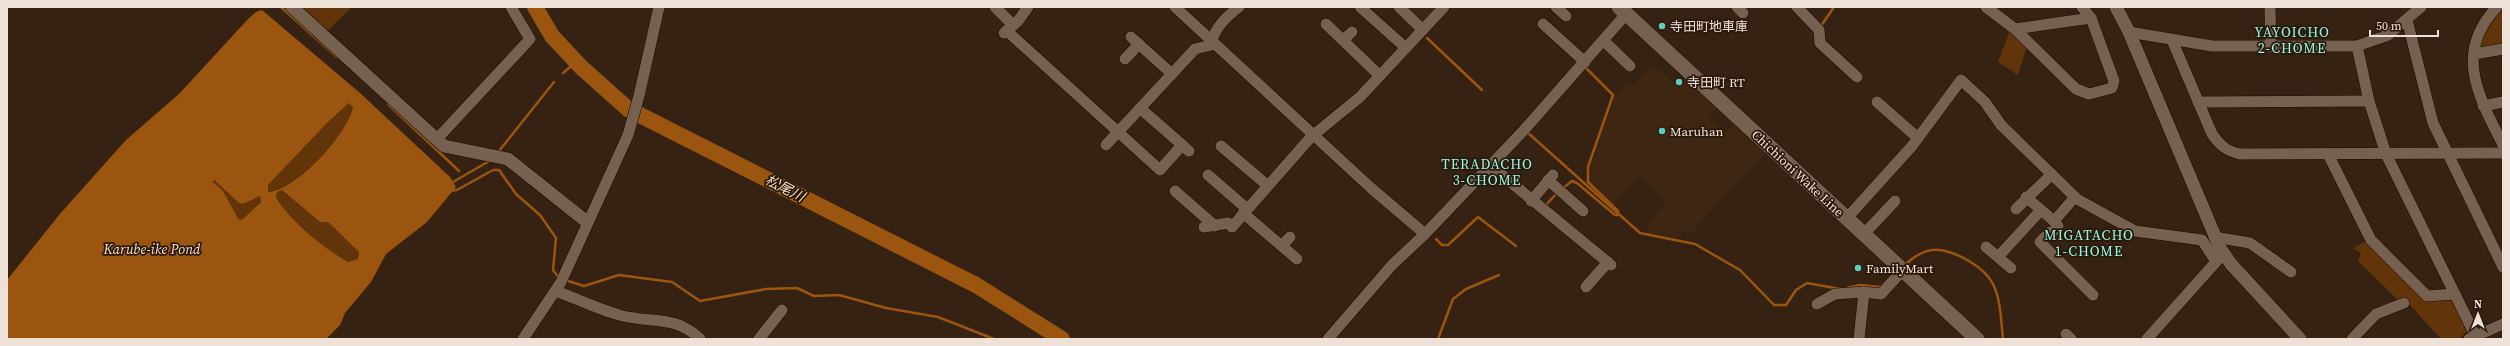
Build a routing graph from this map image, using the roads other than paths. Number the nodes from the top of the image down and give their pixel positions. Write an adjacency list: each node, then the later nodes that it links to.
1 (292, 7): 54 (street)
2 (511, 7): 54 (street)
3 (659, 7): 77 (street)
4 (995, 7): 26 (street)
5 (1028, 7): 26 (street)
6 (1175, 7): 30 (street)
7 (1360, 7): 36 (street)
8 (1400, 7): 27 (street)
9 (1444, 7): 27 (street)
10 (1556, 7): 20 (street)
11 (1986, 7): 25 (street)
12 (2082, 7): 21 (street)
13 (2116, 7): 29 (street)
14 (2270, 7): 35 (street)
15 (2422, 7): 22 (street)
16 (2497, 7): 38 (street)
17 (1235, 8): 30 (street)
18 (1800, 8): 44 (street)
19 (1626, 9): 33 (street); 75 (main road, Chichioni Wake Line)
20 (1566, 16)
21 (2091, 18): 25 (street); 25 (street)
22 (2407, 20): 34 (street); 60 (street)
23 (1326, 24): 31 (street)
24 (1543, 24): 40 (street)
25 (2015, 29)
26 (1008, 30): 51 (street)
27 (1424, 30): 36 (street)
28 (1352, 32): 31 (street)
29 (2129, 32): 32 (street); 83 (street)
30 (1212, 40): 42 (street); 52 (street)
31 (1343, 40): 43 (street)
32 (2172, 40): 35 (street); 46 (street)
33 (1604, 41): 40 (street); 41 (street)
34 (2357, 46): 35 (street); 47 (street)
35 (2271, 47)
36 (1406, 48): 43 (street)
37 (2503, 48): 38 (street)
38 (2474, 54): 49 (street)
39 (1125, 59): 42 (street)
40 (1585, 62): 62 (street)
41 (1630, 66)
42 (1172, 74): 50 (street)
43 (1380, 76): 52 (street)
44 (1857, 77)
45 (1877, 102): 53 (street)
46 (2198, 102): 47 (street); 58 (street)
47 (2369, 102): 59 (street)
48 (2503, 102): 49 (street)
49 (2483, 106): 56 (street)
50 (1140, 108): 51 (street); 51 (street)
51 (1118, 132): 55 (street)
52 (1314, 135): 65 (street); 80 (street)
53 (1918, 138): 63 (street); 75 (street)
54 (436, 140): 77 (street)
55 (1106, 145)
56 (2503, 145)
57 (1221, 146): 65 (street)
58 (2328, 154): 59 (street); 97 (street)
59 (2386, 154): 60 (street); 97 (street)
60 (2446, 154): 61 (street); 89 (street)
61 (2503, 154)
62 (1490, 164): 69 (street); 80 (street)
63 (2052, 174): 67 (street); 68 (street)
64 (1208, 175): 74 (street)
65 (1267, 185): 74 (street)
66 (1175, 191): 78 (street)
67 (2026, 197): 72 (street); 73 (street)
68 (2075, 197): 76 (street); 86 (street)
69 (1531, 200): 71 (street); 94 (street)
70 (1895, 201): 81 (street)
71 (1580, 205)
72 (2016, 209)
73 (2041, 210): 76 (street); 87 (street)
74 (1244, 211): 78 (street); 84 (street)
75 (1847, 218): 81 (main road, Chichioni Wake Line)
76 (2054, 221): 96 (street)
77 (587, 222): 93 (street)
78 (1215, 226): 79 (street)
79 (1204, 227)
80 (1426, 234): 106 (street)
81 (1864, 234): 91 (main road, Chichioni Wake Line)
82 (1290, 237): 84 (street)
83 (2214, 237): 86 (street); 92 (street)
84 (1282, 246): 88 (street)
85 (1986, 247): 87 (street)
86 (2224, 254): 109 (street); 110 (street)
87 (1998, 257): 90 (street)
88 (1297, 259)
89 (2503, 267)
90 (2011, 268)
91 (1903, 270): 95 (street); 108 (main road, Chichioni Wake Line)
92 (2291, 272)
93 (560, 284): 103 (street); 104 (street)
94 (1586, 287)
95 (1864, 292): 99 (street); 107 (street)
96 (2093, 294)
97 (2455, 294): 102 (street)
98 (2404, 303): 111 (street)
99 (1817, 304)
100 (782, 310): 105 (street)
101 (2503, 324): 102 (street)
102 (2474, 338)
103 (522, 339)
104 (700, 339)
105 (759, 339)
106 (1328, 339)
107 (1859, 339)
108 (1977, 339)
109 (2147, 339)
110 (2300, 339)
111 (2352, 339)

